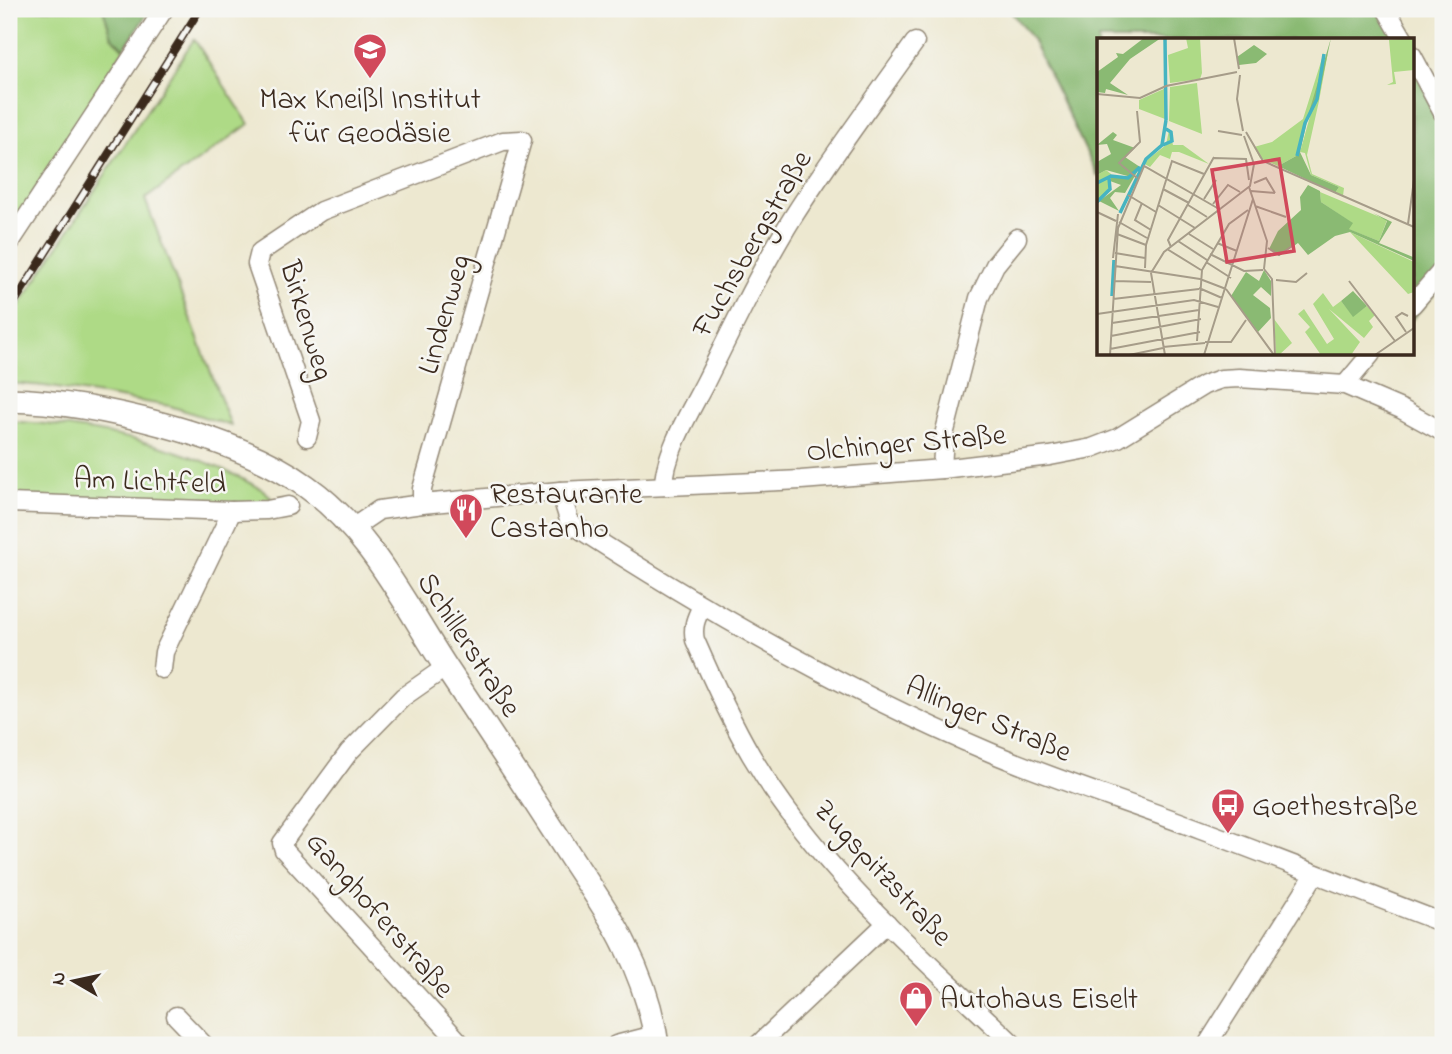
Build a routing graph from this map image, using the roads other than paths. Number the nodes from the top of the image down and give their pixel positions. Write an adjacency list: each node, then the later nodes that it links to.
1 (164, 9): 9 (street)
2 (1387, 9): 3 (street)
3 (1403, 38)
4 (915, 42): 18 (street, Fuchsbergstraße)
5 (1414, 59): 6 (street)
6 (1443, 113)
7 (522, 139): 16 (street, Birkenweg); 21 (street, Lindenweg)
8 (1017, 238): 17 (street)
9 (9, 244)
10 (1443, 268): 11 (street)
11 (1414, 303)
12 (1370, 355): 13 (street)
13 (1345, 385): 15 (street, Olchinger Straße); 17 (street, Olchinger Straße)
14 (9, 400): 24 (main road, Schillerstraße)
15 (1443, 432)
16 (307, 437)
17 (942, 469): 18 (street, Olchinger Straße)
18 (664, 486): 19 (street, Olchinger Straße)
19 (560, 491): 21 (street, Olchinger Straße); 25 (street, Allinger Straße)
20 (9, 503): 23 (street, Am Lichtfeld)
21 (422, 504): 24 (street, Olchinger Straße)
22 (288, 506): 23 (street, Am Lichtfeld)
23 (232, 511): 27 (street)
24 (351, 529): 26 (main road, Schillerstraße)
25 (702, 606): 28 (street, Allinger Straße); 29 (street, Zugspitzstraße)
26 (446, 667): 32 (main road, Schillerstraße); 34 (street, Ganghoferstraße)
27 (162, 669)
28 (1315, 874): 30 (street, Allinger Straße); 38 (street)
29 (887, 923): 36 (street); 37 (street, Zugspitzstraße)
30 (1443, 923)
31 (176, 1016): 33 (street)
32 (656, 1040): 35 (street)
33 (204, 1045)
34 (462, 1045)
35 (616, 1045)
36 (758, 1045)
37 (1014, 1045)
38 (1207, 1045)

